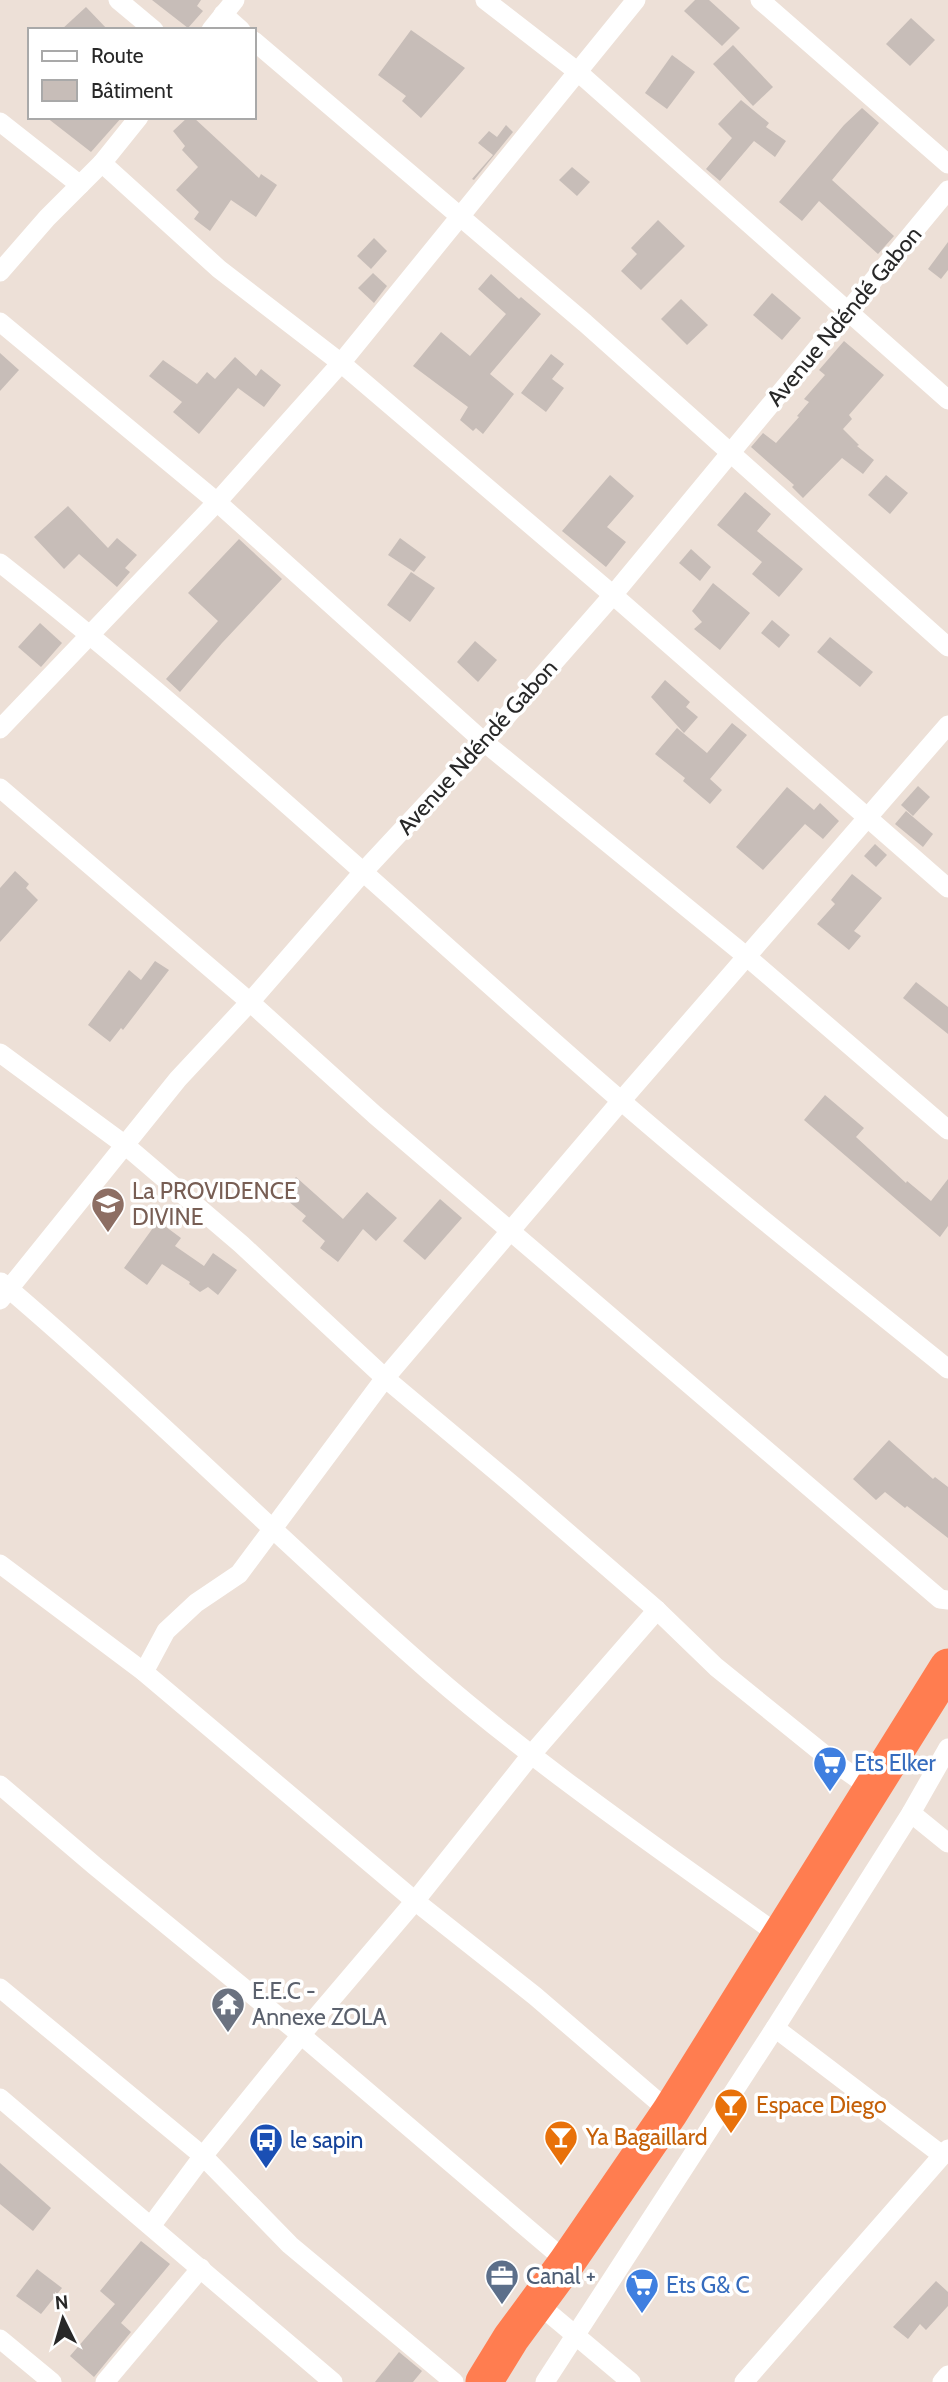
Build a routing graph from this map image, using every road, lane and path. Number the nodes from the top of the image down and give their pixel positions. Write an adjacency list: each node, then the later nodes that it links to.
1 (118, 0): 6 (street)
2 (485, 0): 9 (street)
3 (636, 0): 9 (street)
4 (760, 0): 13 (street)
5 (223, 15): 7 (street)
6 (152, 28)
7 (239, 28)
8 (256, 43): 16 (street)
9 (578, 72): 16 (street); 18 (street)
10 (137, 119): 12 (street)
11 (0, 122): 14 (street)
12 (102, 163): 14 (street); 20 (street)
13 (948, 164)
14 (80, 185): 17 (street)
15 (948, 190): 18 (street, Avenue Ndéndé Gabon)
16 (459, 216): 20 (street); 22 (street)
17 (0, 272)
18 (848, 310): 21 (street); 22 (street, Avenue Ndéndé Gabon)
19 (0, 322): 23 (street)
20 (341, 363): 23 (street); 25 (street)
21 (948, 400)
22 (730, 454): 25 (street, Avenue Ndéndé Gabon); 27 (street)
23 (216, 502): 26 (street); 30 (street)
24 (0, 563): 26 (street)
25 (613, 595): 30 (street, Avenue Ndéndé Gabon); 32 (street)
26 (91, 634): 29 (street); 33 (street)
27 (948, 647)
28 (948, 725): 32 (street)
29 (0, 730)
30 (484, 742): 33 (street, Avenue Ndéndé Gabon); 35 (street)
31 (0, 788): 36 (street)
32 (867, 816): 34 (street); 35 (street)
33 (365, 871): 36 (street, Avenue Ndéndé Gabon); 38 (street)
34 (948, 888)
35 (746, 956): 38 (street); 39 (street)
36 (250, 1002): 40 (street, Avenue Ndéndé Gabon); 41 (street)
37 (0, 1053): 40 (street)
38 (621, 1101): 41 (street); 43 (street)
39 (948, 1130)
40 (125, 1145): 42 (street, Avenue Ndéndé Gabon); 44 (street)
41 (511, 1230): 44 (street); 47 (street)
42 (3, 1290): 45 (street)
43 (948, 1369)
44 (385, 1378): 45 (street); 48 (street)
45 (272, 1529): 50 (street); 52 (street)
46 (0, 1563): 50 (street)
47 (948, 1600)
48 (657, 1611): 52 (street); 54 (street)
49 (948, 1667): 54 (highway)
50 (144, 1672): 57 (street)
51 (948, 1748): 55 (street)
52 (531, 1755): 57 (street); 58 (street)
53 (0, 1785): 61 (street)
54 (872, 1789): 58 (highway)
55 (911, 1813): 56 (street); 60 (street)
56 (948, 1843)
57 (415, 1901): 61 (street); 63 (street)
58 (780, 1936): 63 (highway)
59 (0, 1988): 65 (street)
60 (775, 2028): 64 (street); 70 (street)
61 (300, 2035): 65 (street); 67 (street)
62 (0, 2098): 66 (street)
63 (670, 2112): 67 (highway)
64 (945, 2152): 80 (street)
65 (203, 2156): 66 (street); 76 (street)
66 (151, 2226): 68 (street)
67 (567, 2262): 69 (highway)
68 (201, 2268): 74 (street); 75 (street)
69 (537, 2303): 70 (street); 77 (highway)
70 (576, 2336): 78 (street); 79 (street)
71 (0, 2339): 73 (street)
72 (948, 2375): 81 (street)
73 (52, 2382)
74 (105, 2382)
75 (333, 2382)
76 (454, 2382)
77 (484, 2382)
78 (545, 2382)
79 (631, 2382)
80 (744, 2382)
81 (942, 2382)

